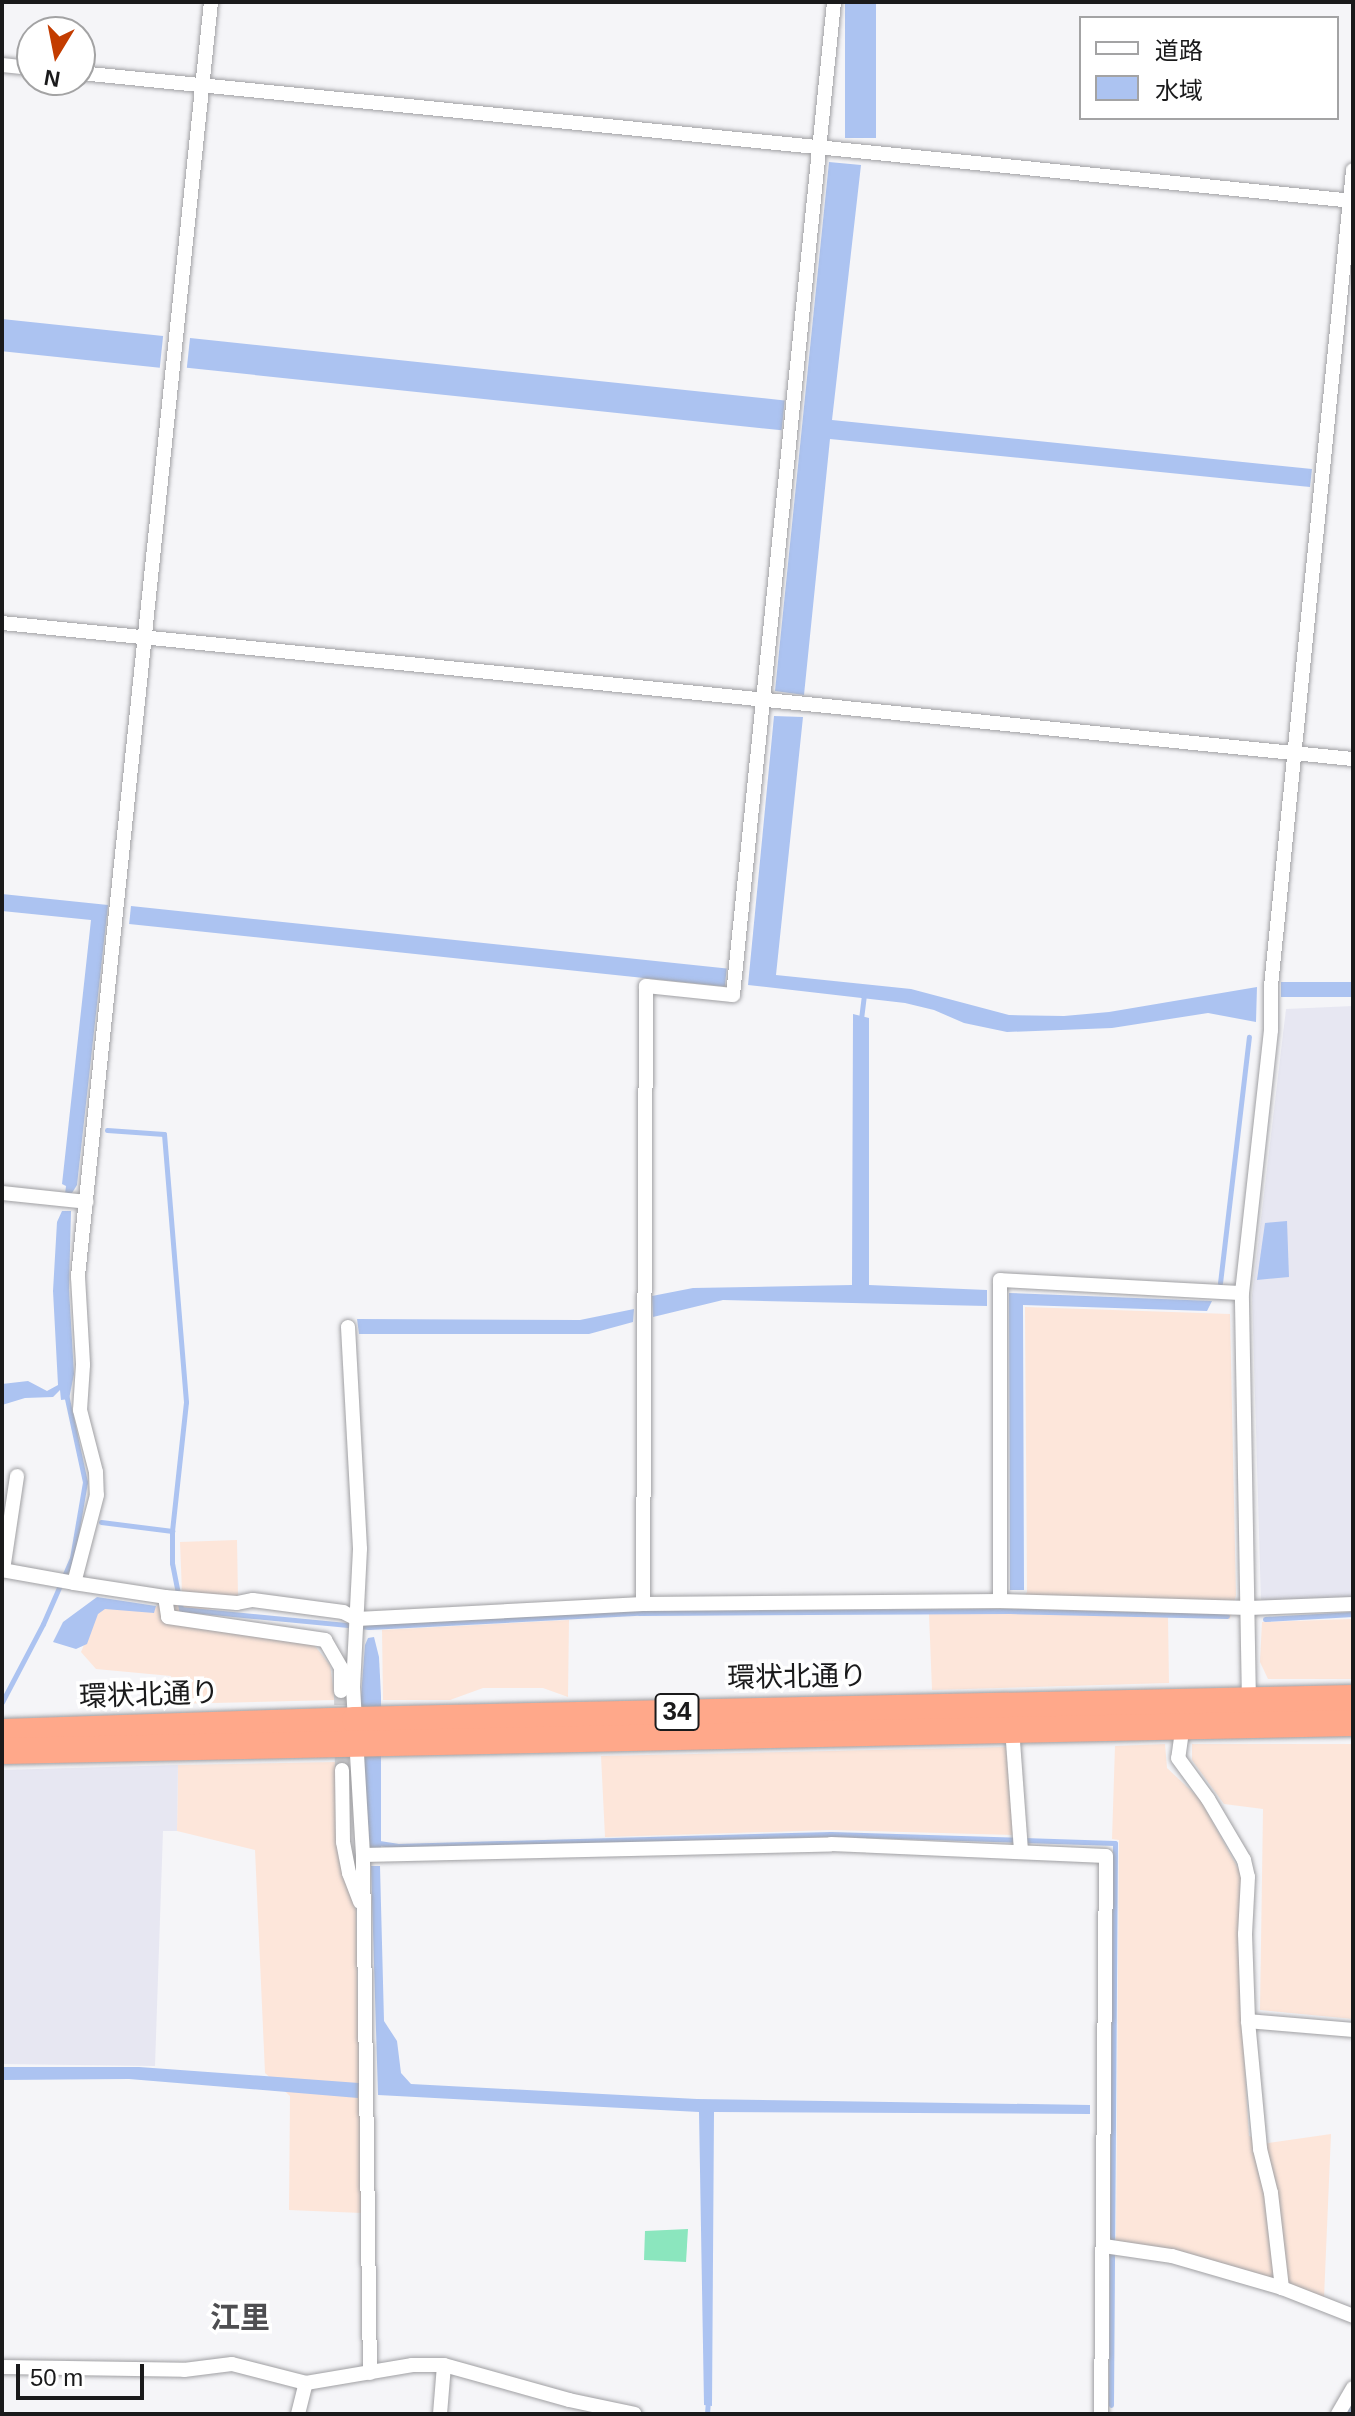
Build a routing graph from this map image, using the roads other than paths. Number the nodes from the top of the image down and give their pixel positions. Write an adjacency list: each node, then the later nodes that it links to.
1 (211, 2): 4 (street)
2 (834, 2): 5 (street)
3 (96, 75): 4 (street)
4 (204, 85): 5 (street); 9 (street)
5 (819, 149): 7 (street); 10 (street)
6 (1353, 170): 7 (street)
7 (1351, 200): 11 (street)
8 (2, 623): 9 (street)
9 (146, 637): 10 (street); 14 (street)
10 (763, 701): 11 (street); 22 (street)
11 (1295, 753): 12 (street); 15 (street)
12 (1353, 759)
13 (2, 1193): 14 (street)
14 (81, 1201): 19 (street)
15 (1242, 1293): 21 (street); 24 (street)
16 (348, 1327): 25 (street)
17 (17, 1476): 18 (street)
18 (2, 1570): 19 (street)
19 (65, 1582): 20 (street)
20 (168, 1598): 25 (street); 26 (street)
21 (1008, 1601): 22 (street); 24 (street)
22 (643, 1604): 25 (street)
23 (1353, 1604): 24 (street)
24 (1249, 1608): 28 (street)
25 (357, 1626): 33 (street)
26 (341, 1691)
27 (1353, 1698): 28 (highway, 環状北通り / 34)
28 (1249, 1710): 29 (highway, 環状北通り / 34); 30 (highway, 環状北通り / 34); 33 (highway, 環状北通り / 34)
29 (1353, 1723)
30 (1183, 1724): 31 (highway, 環状北通り / 34); 39 (street)
31 (1012, 1728): 33 (highway, 環状北通り / 34); 36 (street)
32 (2, 1732): 33 (highway, 環状北通り / 34)
33 (355, 1732): 34 (highway, 環状北通り / 34); 37 (street)
34 (2, 1751)
35 (342, 1770): 38 (street)
36 (1021, 1852): 37 (street); 41 (street)
37 (363, 1855): 38 (street)
38 (363, 1910): 46 (street)
39 (1248, 2021): 40 (street); 42 (street)
40 (1353, 2030)
41 (1111, 2247): 42 (street); 53 (street)
42 (1282, 2288): 43 (street)
43 (1353, 2316)
44 (444, 2365): 46 (street); 49 (street); 51 (street)
45 (2, 2367): 47 (street)
46 (370, 2373): 47 (street)
47 (306, 2383): 50 (street)
48 (1353, 2388): 54 (street)
49 (568, 2407): 52 (street)
50 (298, 2414)
51 (440, 2414)
52 (635, 2414)
53 (1101, 2414)
54 (1338, 2414)

